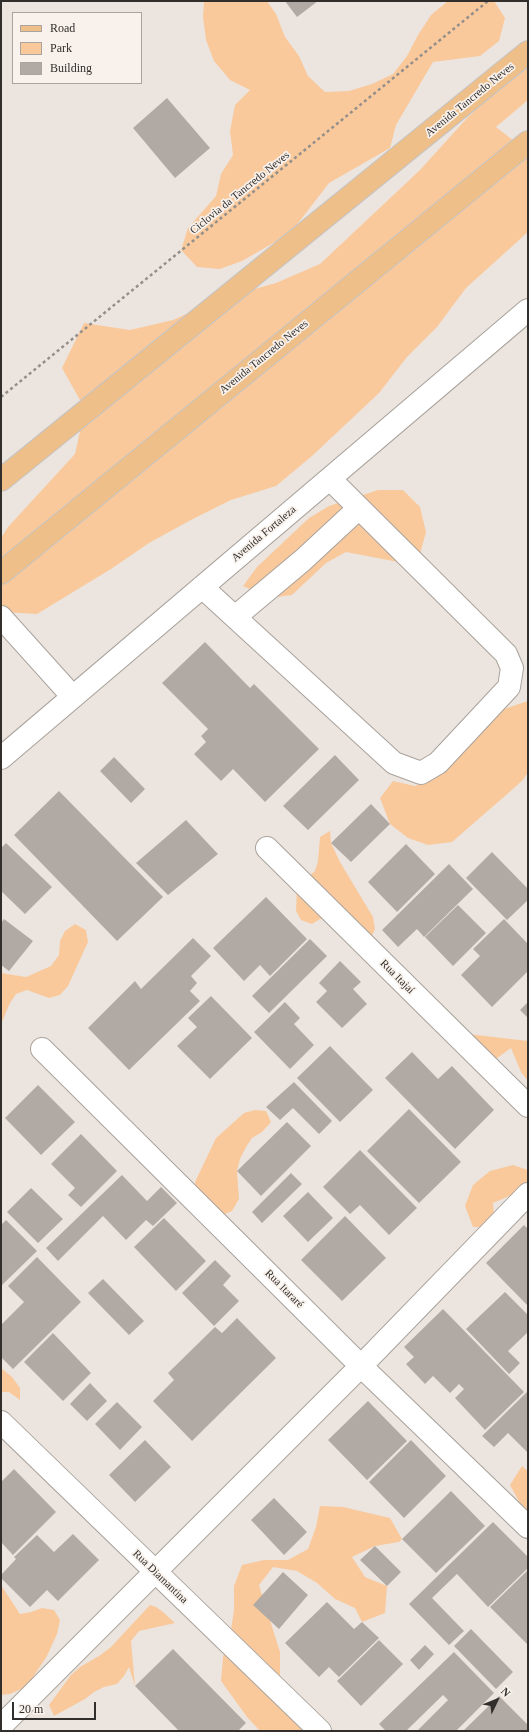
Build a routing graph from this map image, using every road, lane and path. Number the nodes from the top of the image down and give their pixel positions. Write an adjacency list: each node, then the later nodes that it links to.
1 (488, 1): 5 (path, Ciclovia da Tancredo Neves)
2 (528, 52): 7 (main road, Avenida Tancredo Neves)
3 (528, 142): 9 (main road, Avenida Tancredo Neves)
4 (528, 310): 6 (street, Avenida Fortaleza)
5 (1, 397)
6 (330, 479): 8 (street); 10 (street, Avenida Fortaleza)
7 (1, 480)
8 (359, 508): 12 (street); 12 (street)
9 (1, 573)
10 (202, 587): 12 (street); 13 (street, Avenida Fortaleza)
11 (1, 617): 13 (street)
12 (235, 617)
13 (73, 697): 14 (street, Avenida Fortaleza)
14 (1, 758)
15 (266, 848): 17 (street, Rua Itajaí)
16 (42, 1049): 19 (street, Rua Itararé)
17 (528, 1106)
18 (528, 1194): 19 (street)
19 (361, 1366): 21 (street, Rua Itararé); 22 (street)
20 (1, 1422): 22 (street, Rua Diamantina)
21 (528, 1528)
22 (155, 1572): 23 (street); 24 (street, Rua Diamantina)
23 (1, 1726)
24 (320, 1731)

